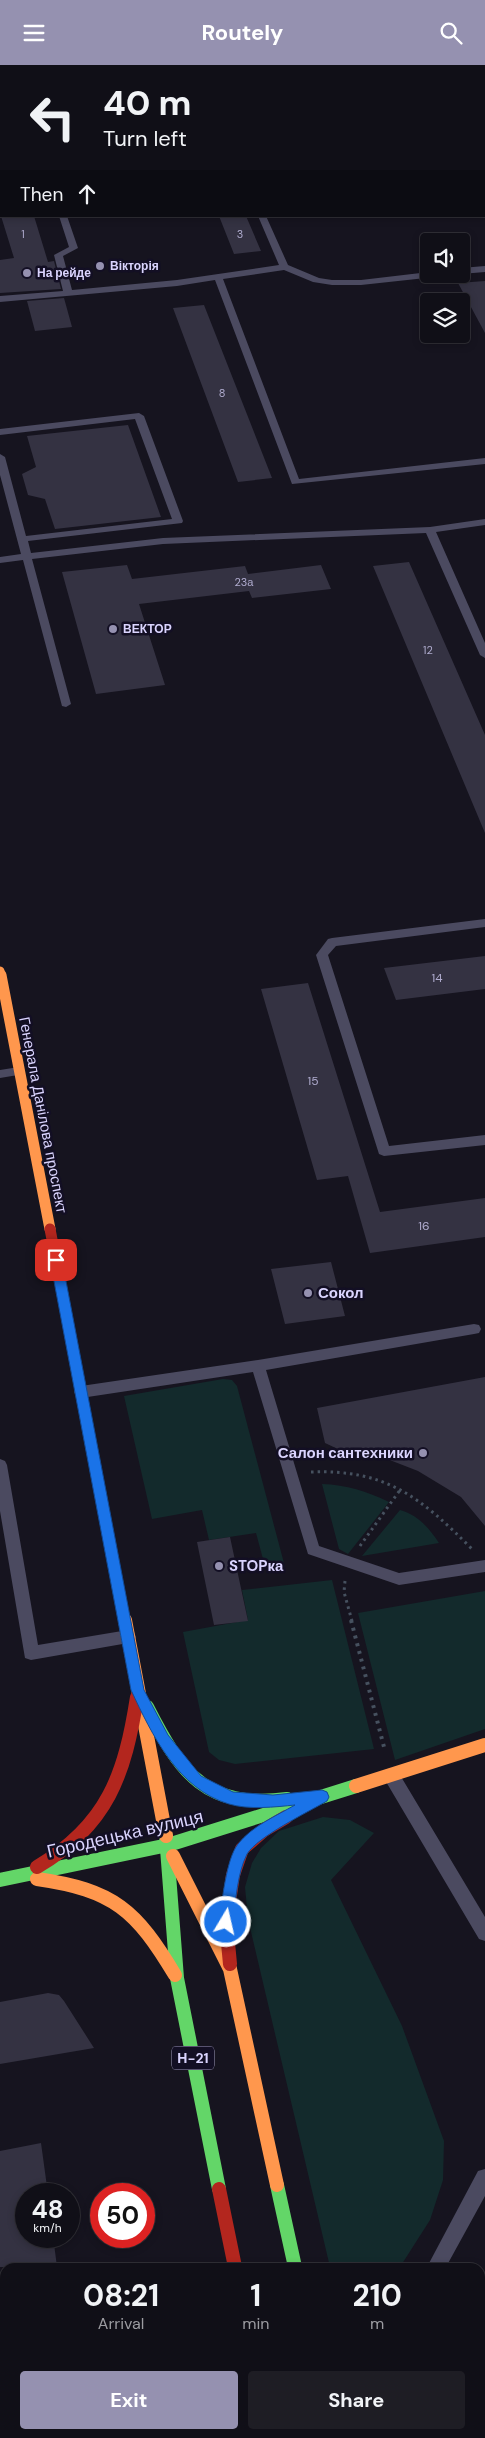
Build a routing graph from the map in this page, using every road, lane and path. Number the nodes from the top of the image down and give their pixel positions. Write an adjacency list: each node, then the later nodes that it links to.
1 (63, 217): 8 (lane)
2 (262, 217): 3 (lane)
3 (284, 267): 6 (lane); 7 (lane)
4 (485, 269): 5 (lane)
5 (470, 270)
6 (420, 275)
7 (218, 277): 8 (lane); 12 (lane)
8 (68, 293): 9 (lane)
9 (0, 299)
10 (0, 432): 15 (lane)
11 (0, 457): 15 (lane)
12 (485, 461)
13 (485, 523): 14 (lane)
14 (430, 530): 16 (lane); 18 (lane)
15 (22, 539): 16 (lane)
16 (26, 557): 17 (lane); 19 (lane)
17 (0, 560)
18 (485, 655)
19 (66, 703)
20 (485, 923): 24 (lane)
21 (0, 971): 22 (main road, Генерала Данілова проспект / Н-21)
22 (19, 1071): 23 (lane); 27 (main road, Генерала Данілова проспект / Н-21)
23 (0, 1074)
24 (485, 1140)
25 (474, 1329): 26 (lane)
26 (258, 1366): 27 (lane); 29 (lane)
27 (82, 1392): 33 (main road, Генерала Данілова проспект / Н-21)
28 (0, 1465): 33 (lane)
29 (290, 1472): 30 (path); 32 (lane)
30 (400, 1490): 31 (path); 32 (path)
31 (482, 1561): 32 (lane)
32 (348, 1563): 36 (path)
33 (128, 1637): 34 (main road, Генерала Данілова проспект / Н-21)
34 (138, 1690): 37 (main road); 38 (main road, Генерала Данілова проспект / Н-21); 39 (main road)
35 (485, 1745): 36 (main road, Городецька вулиця)
36 (391, 1775): 37 (main road, Городецька вулиця); 40 (lane)
37 (322, 1797): 38 (main road, Городецька вулиця); 41 (main road)
38 (168, 1845): 39 (main road, Городецька вулиця); 41 (main road); 42 (main road, Генерала Данілова проспект / Н-21)
39 (5, 1879): 42 (main road)
40 (485, 1933)
41 (230, 1969): 45 (main road)
42 (177, 1977): 44 (main road, Генерала Данілова проспект / Н-21)
43 (485, 2178): 46 (lane)
44 (235, 2263)
45 (294, 2263)
46 (438, 2263)

